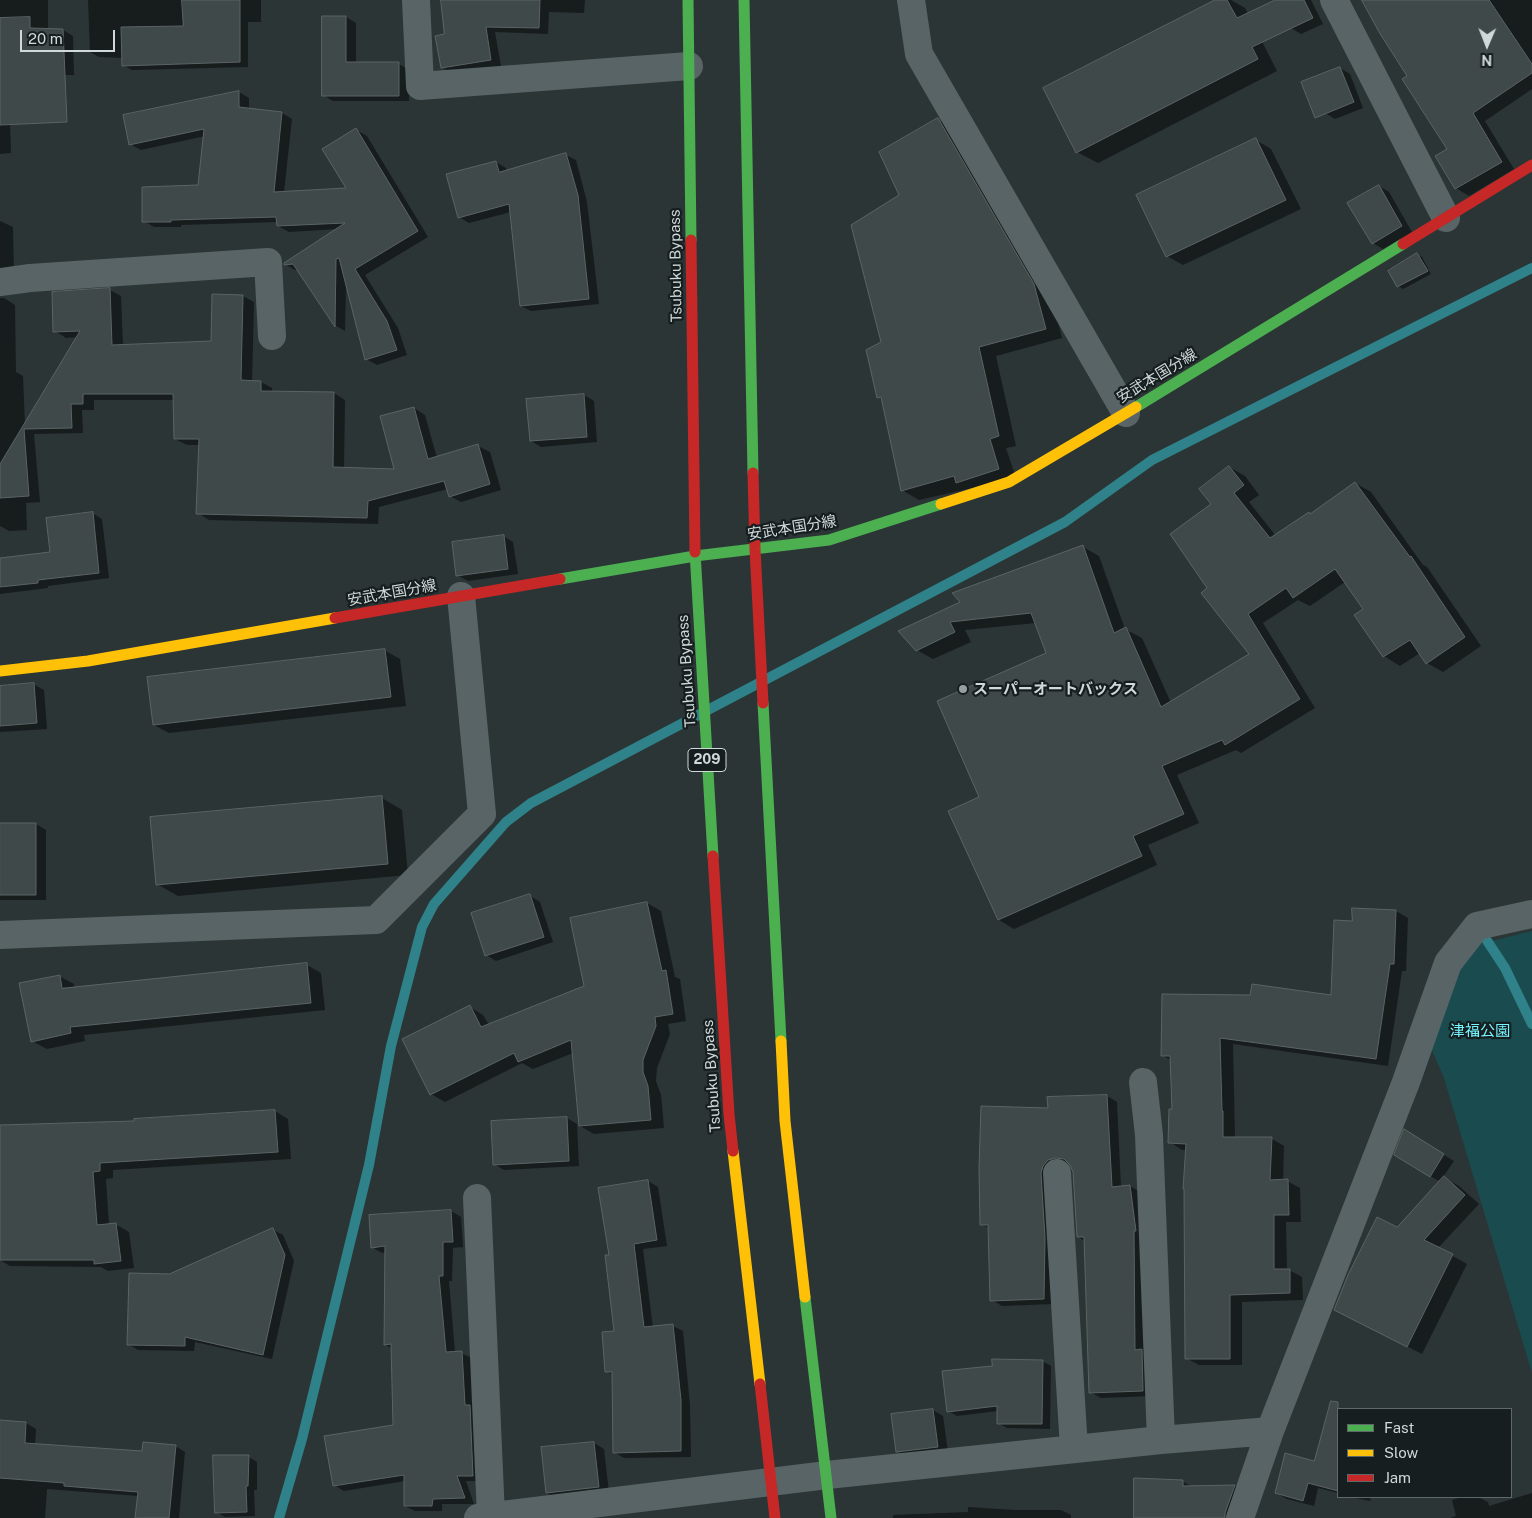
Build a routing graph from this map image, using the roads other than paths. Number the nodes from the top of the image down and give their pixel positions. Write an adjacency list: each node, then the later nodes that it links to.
1 (416, 0): 6 (street)
2 (688, 0): 6 (main road, Tsubuku Bypass / 209)
3 (744, 0): 12 (main road)
4 (911, 0): 11 (street)
5 (1334, 0): 8 (street)
6 (689, 66): 13 (main road, Tsubuku Bypass / 209)
7 (1532, 165): 8 (main road, 安武本国分線)
8 (1446, 218): 11 (main road, 安武本国分線)
9 (0, 282): 10 (street)
10 (272, 336)
11 (1126, 413): 12 (main road, 安武本国分線)
12 (755, 549): 13 (main road, 安武本国分線); 24 (main road)
13 (695, 556): 14 (main road, 安武本国分線); 25 (main road, Tsubuku Bypass / 209)
14 (461, 596): 15 (main road, 安武本国分線); 17 (street)
15 (0, 670)
16 (1532, 914): 21 (street)
17 (0, 935)
18 (1143, 1082): 22 (street)
19 (1057, 1173): 23 (street)
20 (477, 1198): 26 (street)
21 (1270, 1431): 22 (street); 29 (street)
22 (1161, 1440): 23 (street)
23 (1074, 1449): 24 (street)
24 (827, 1475): 25 (street); 28 (main road)
25 (770, 1482): 26 (street); 27 (main road, Tsubuku Bypass / 209)
26 (484, 1517)
27 (775, 1518)
28 (831, 1518)
29 (1240, 1518)

